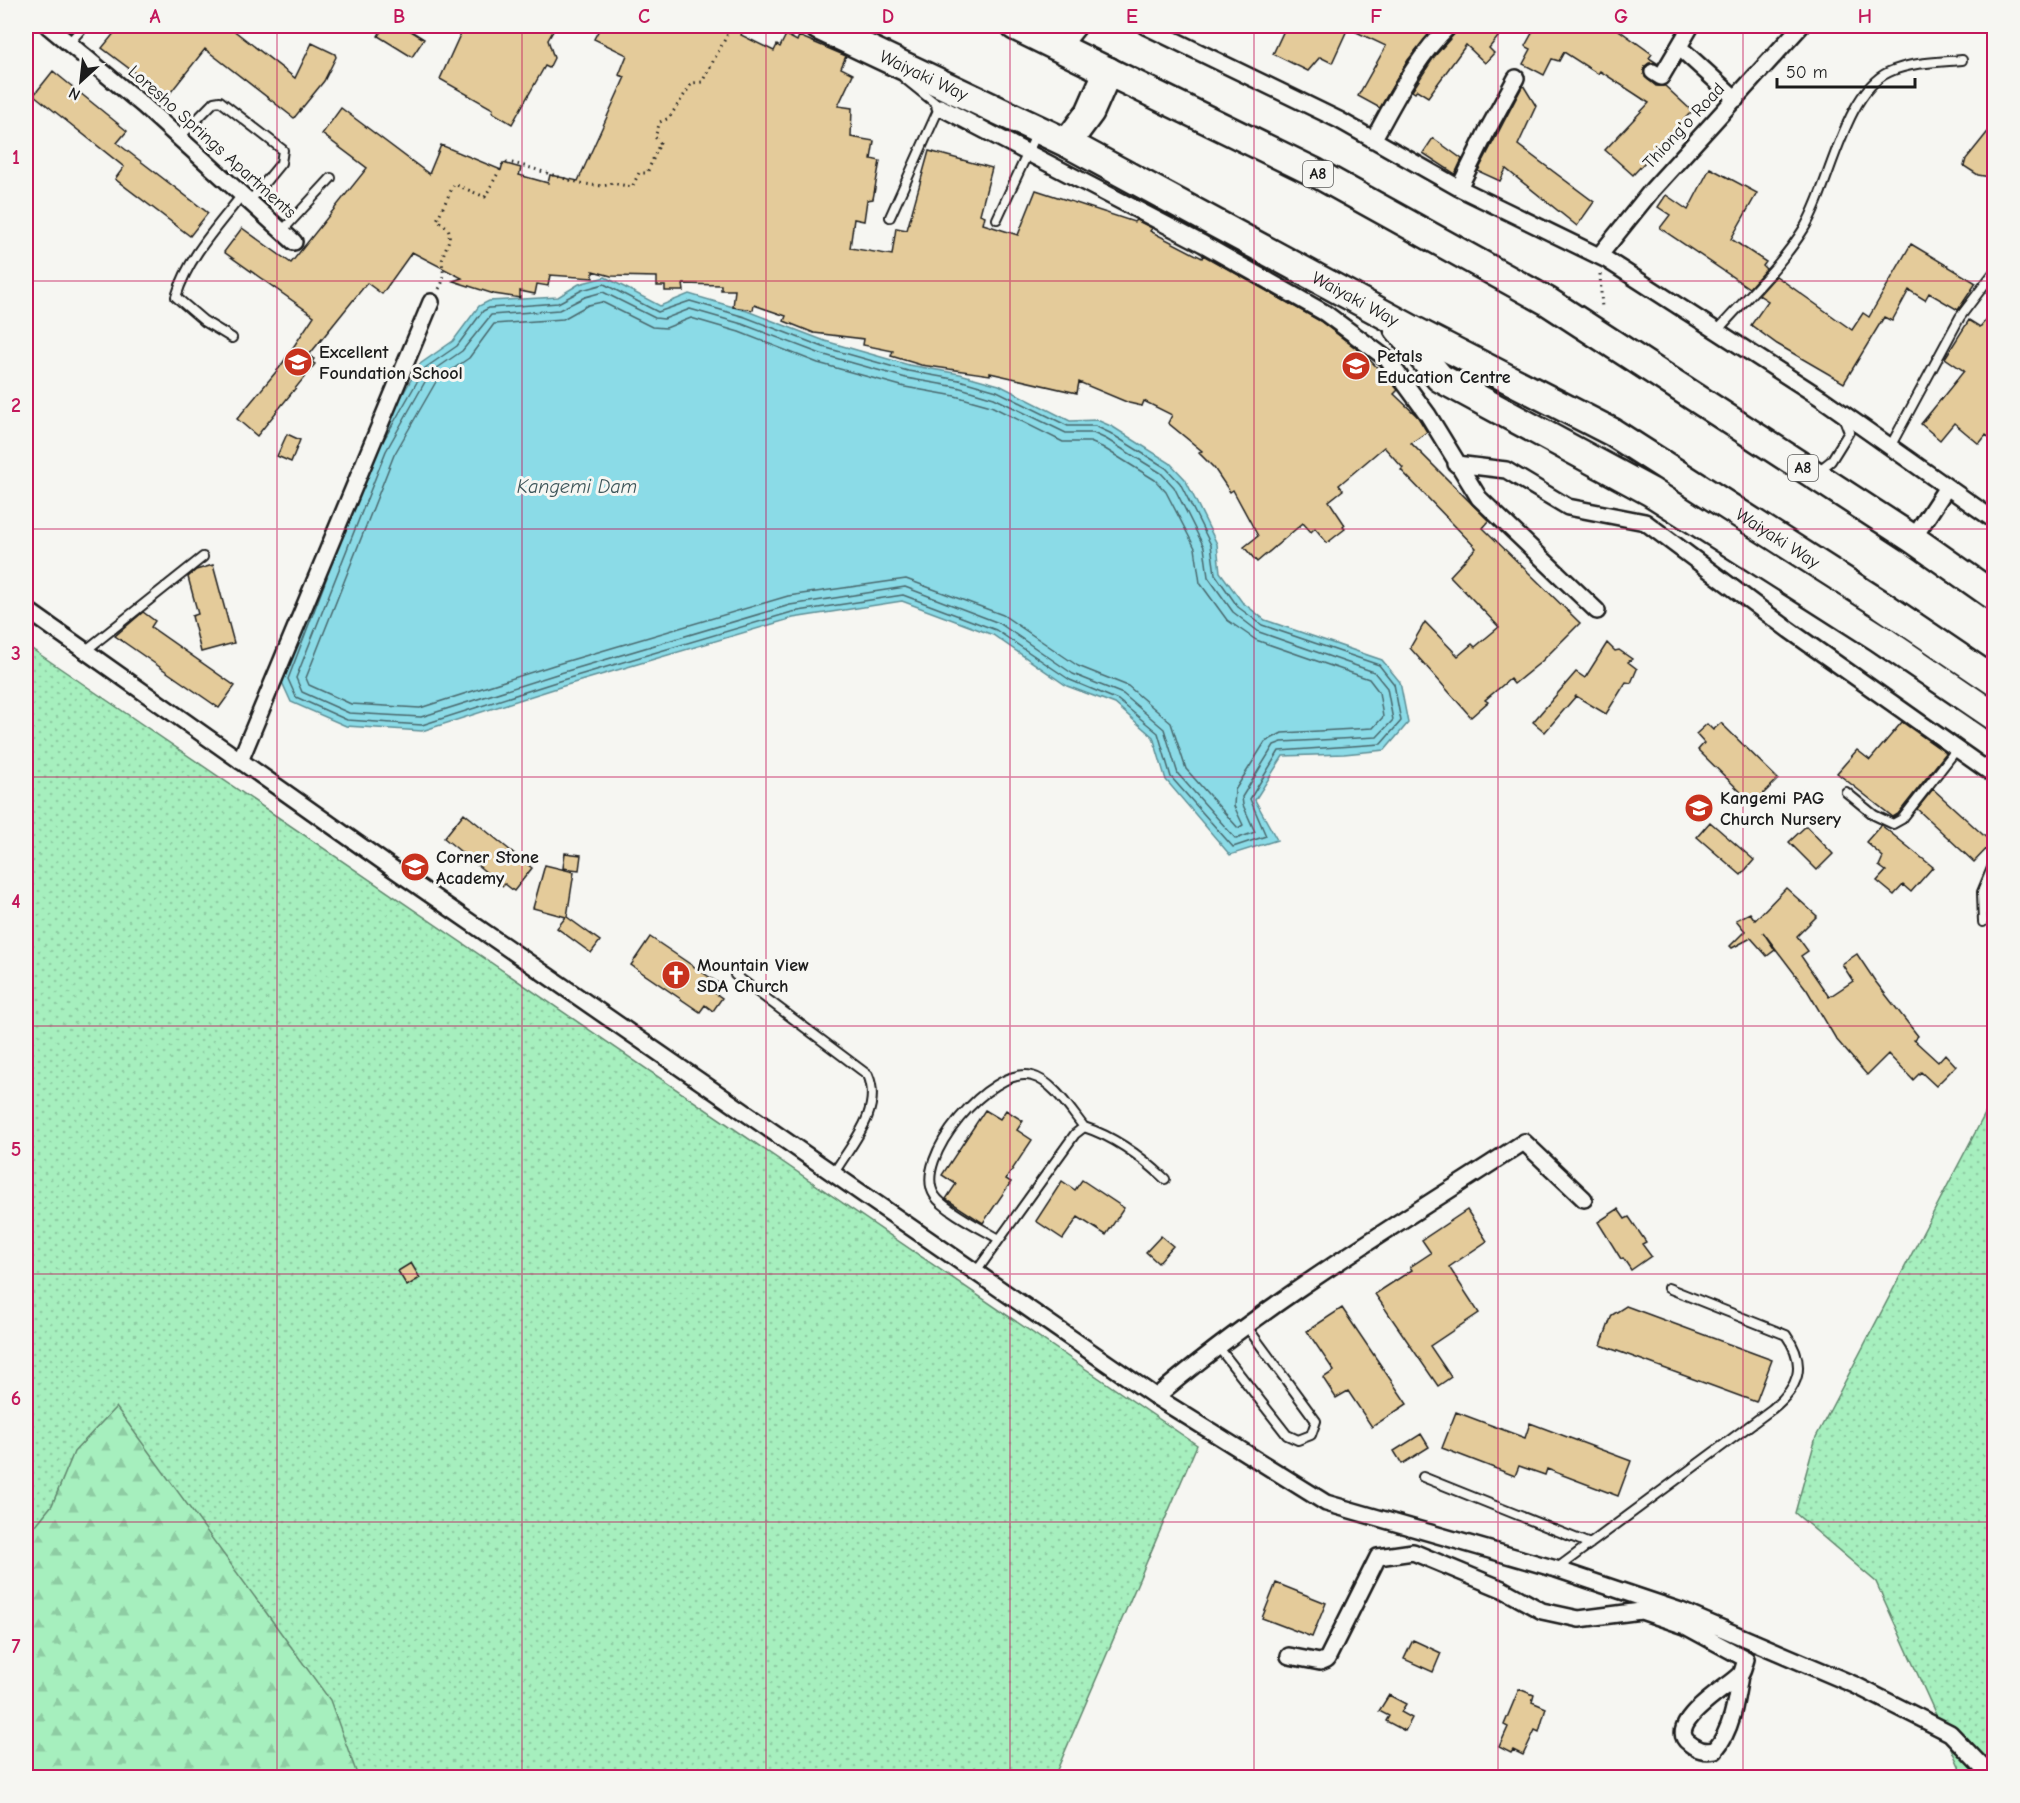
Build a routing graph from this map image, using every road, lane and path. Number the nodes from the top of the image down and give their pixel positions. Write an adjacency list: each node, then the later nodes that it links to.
1 (48, 26): 11 (street, Loresho Springs Apartments)
2 (84, 26): 11 (lane)
3 (732, 26): 33 (path)
4 (819, 26): 18 (highway, Waiyaki Way)
5 (1014, 26): 12 (highway, A8)
6 (1079, 26): 12 (street)
7 (1144, 26): 21 (street)
8 (1449, 26): 21 (street)
9 (1691, 26): 13 (street)
10 (1801, 26): 19 (street, Thiong'o Road)
11 (69, 43): 20 (street, Loresho Springs Apartments)
12 (1062, 47): 15 (highway, A8)
13 (1679, 47): 16 (street); 19 (street)
14 (1962, 60): 35 (lane)
15 (1108, 70): 23 (highway); 37 (highway, A8)
16 (1653, 72)
17 (1516, 78): 25 (street)
18 (944, 98): 22 (highway, Waiyaki Way); 27 (lane)
19 (1737, 99): 31 (street, Thiong'o Road)
20 (179, 138): 26 (street, Loresho Springs Apartments); 26 (lane)
21 (1373, 140): 25 (street)
22 (1033, 141): 23 (highway, Waiyaki Way); 28 (lane); 40 (street)
23 (1067, 144): 34 (highway, Waiyaki Way)
24 (331, 178): 29 (lane)
25 (1460, 188): 31 (street)
26 (245, 198): 29 (street, Loresho Springs Apartments); 36 (lane)
27 (891, 217)
28 (997, 219)
29 (282, 231): 30 (street, Loresho Springs Apartments)
30 (294, 242)
31 (1599, 256): 35 (street); 37 (path)
32 (1995, 272): 39 (lane)
33 (431, 302): 53 (street)
34 (1389, 317): 50 (highway, Waiyaki Way); 51 (highway)
35 (1716, 332): 38 (street)
36 (232, 338)
37 (1611, 342): 41 (highway, A8)
38 (1840, 411): 39 (street); 41 (lane)
39 (1891, 445): 42 (street)
40 (1456, 464): 48 (street); 52 (street)
41 (1814, 475): 44 (highway, A8)
42 (1947, 487): 43 (street); 44 (street)
43 (1995, 520)
44 (1912, 539): 46 (highway, A8)
45 (203, 557): 49 (lane)
46 (1995, 596)
47 (26, 609): 49 (street)
48 (1598, 611)
49 (85, 651): 53 (street)
50 (1995, 681)
51 (1995, 716)
52 (1957, 749): 54 (street); 55 (lane)
53 (240, 761): 60 (street)
54 (1995, 776)
55 (1846, 792)
56 (1995, 863): 57 (lane)
57 (1983, 922)
58 (735, 975): 60 (lane)
59 (1083, 1127): 61 (lane); 63 (lane); 63 (lane)
60 (834, 1173): 64 (street)
61 (1166, 1179)
62 (1584, 1199): 66 (street)
63 (999, 1239): 64 (lane)
64 (976, 1272): 68 (street)
65 (1668, 1288): 70 (lane)
66 (1247, 1327): 67 (street); 67 (lane)
67 (1219, 1348): 68 (street)
68 (1156, 1397): 71 (street)
69 (1423, 1477): 70 (lane)
70 (1590, 1544): 71 (lane)
71 (1556, 1569): 72 (street)
72 (1643, 1606): 73 (street); 74 (street); 75 (street)
73 (1289, 1656)
74 (1740, 1675): 74 (street)
75 (1993, 1778)

